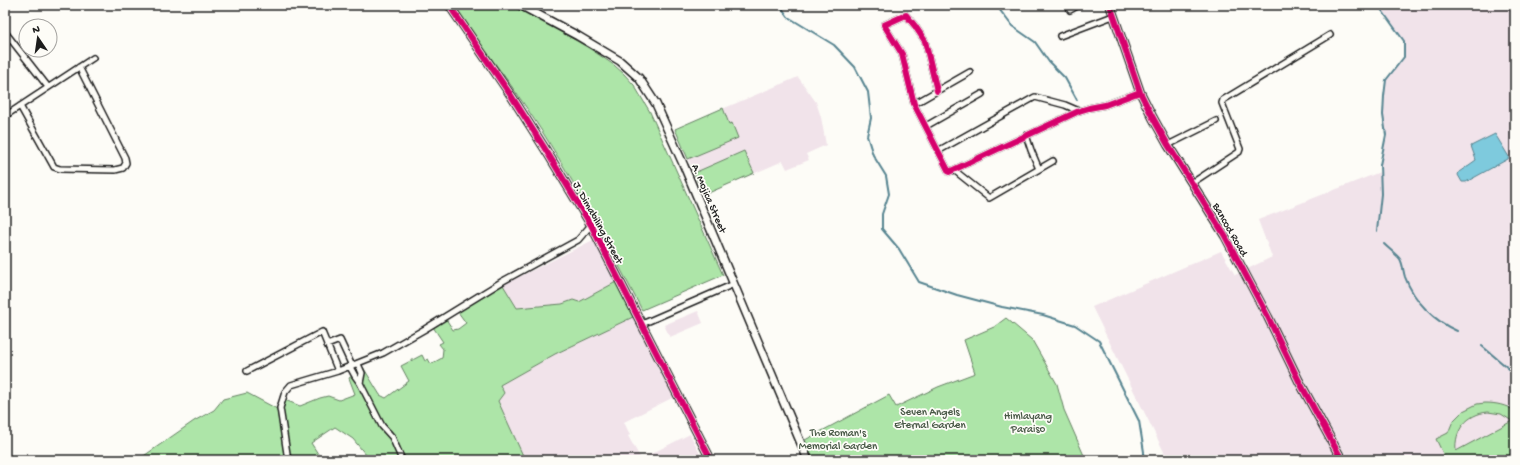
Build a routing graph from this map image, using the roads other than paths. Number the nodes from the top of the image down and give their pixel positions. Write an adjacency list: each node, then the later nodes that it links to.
1 (449, 5): 30 (street, J. Dimabiling Street)
2 (520, 5): 31 (street, A. Mojica Street)
3 (1079, 5): 5 (street)
4 (1110, 5): 6 (street, Bancod Road)
5 (1070, 10)
6 (1113, 16): 9 (street); 15 (street, Bancod Road)
7 (5, 32): 13 (street)
8 (1330, 35): 29 (street)
9 (1060, 36)
10 (93, 58): 11 (street)
11 (79, 67): 13 (street); 18 (street)
12 (970, 72): 14 (street)
13 (48, 87): 18 (street)
14 (937, 91): 17 (street); 17 (street)
15 (1140, 92): 19 (street); 24 (street, Bancod Road)
16 (982, 94): 22 (street)
17 (914, 104): 22 (street)
18 (20, 106): 20 (street)
19 (1079, 111): 23 (street); 25 (street)
20 (5, 116)
21 (1216, 121): 24 (street)
22 (926, 126): 25 (street)
23 (1026, 135): 27 (street); 28 (street)
24 (1168, 145): 29 (street, Bancod Road)
25 (938, 151): 28 (street)
26 (1053, 161): 27 (street)
27 (1039, 169): 28 (street)
28 (954, 170)
29 (1192, 183): 43 (street, Bancod Road)
30 (591, 225): 32 (street, J. Dimabiling Street); 34 (street)
31 (734, 284): 32 (street); 42 (street, A. Mojica Street)
32 (642, 324): 41 (street, J. Dimabiling Street)
33 (327, 345): 35 (street); 36 (street); 37 (street)
34 (358, 364): 35 (street); 38 (street)
35 (351, 366): 36 (street); 38 (street)
36 (338, 371): 39 (street)
37 (247, 372)
38 (360, 383): 40 (street)
39 (288, 460)
40 (402, 460)
41 (711, 460)
42 (808, 460)
43 (1342, 460)

